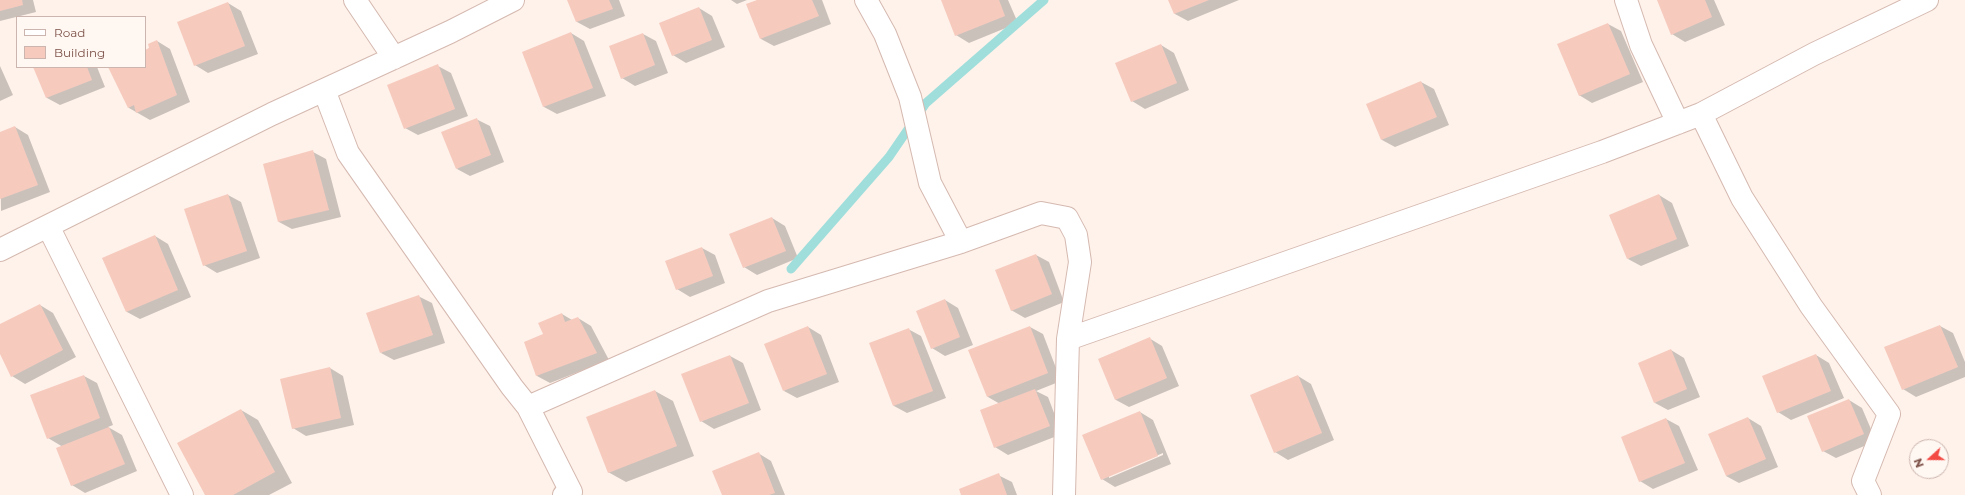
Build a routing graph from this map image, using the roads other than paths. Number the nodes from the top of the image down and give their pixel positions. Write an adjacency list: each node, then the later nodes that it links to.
1 (355, 0): 6 (street)
2 (513, 0): 6 (street)
3 (866, 0): 11 (street)
4 (1626, 0): 9 (street)
5 (1927, 0): 8 (street)
6 (394, 58): 7 (street)
7 (324, 90): 10 (street); 14 (street)
8 (1701, 114): 9 (street); 18 (street)
9 (1678, 123): 13 (street)
10 (48, 226): 12 (street); 15 (street)
11 (961, 242): 13 (street); 14 (street)
12 (0, 250)
13 (1068, 339): 17 (street)
14 (528, 407): 16 (street)
15 (182, 495)
16 (564, 495)
17 (1064, 495)
18 (1870, 495)

